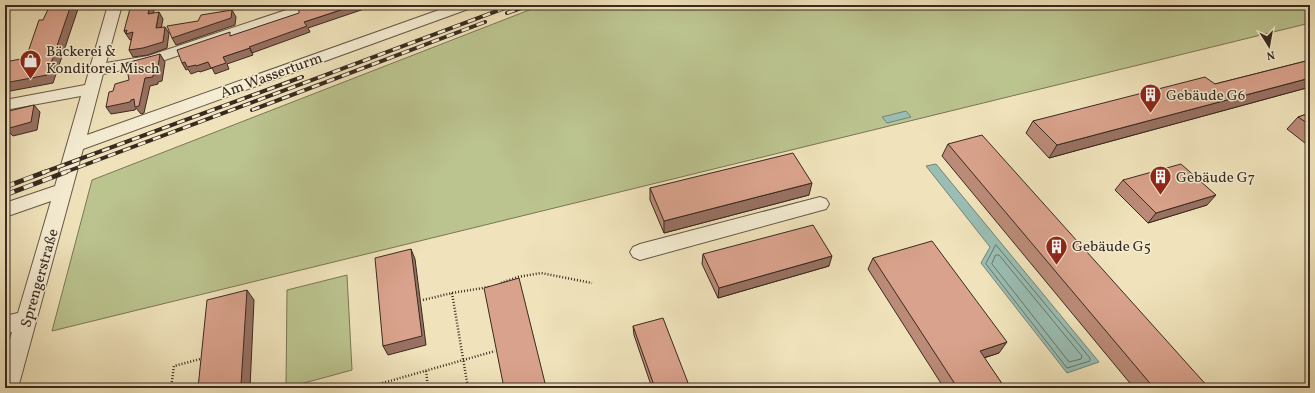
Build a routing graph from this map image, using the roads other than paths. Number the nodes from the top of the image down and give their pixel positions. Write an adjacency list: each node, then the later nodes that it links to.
1 (115, 5): 5 (street, Sprengerstraße)
2 (315, 5): 4 (street)
3 (466, 5): 8 (street, Am Wasserturm)
4 (284, 10): 5 (street)
5 (97, 70): 6 (street, Sprengerstraße)
6 (92, 89): 7 (street); 8 (street, Sprengerstraße)
7 (5, 105)
8 (76, 144): 9 (street, Sprengerstraße)
9 (63, 190): 11 (street); 13 (street, Sprengerstraße)
10 (820, 204): 12 (street)
11 (5, 210)
12 (640, 252)
13 (27, 320): 14 (street); 15 (street, Sprengerstraße)
14 (5, 325)
15 (7, 388)

